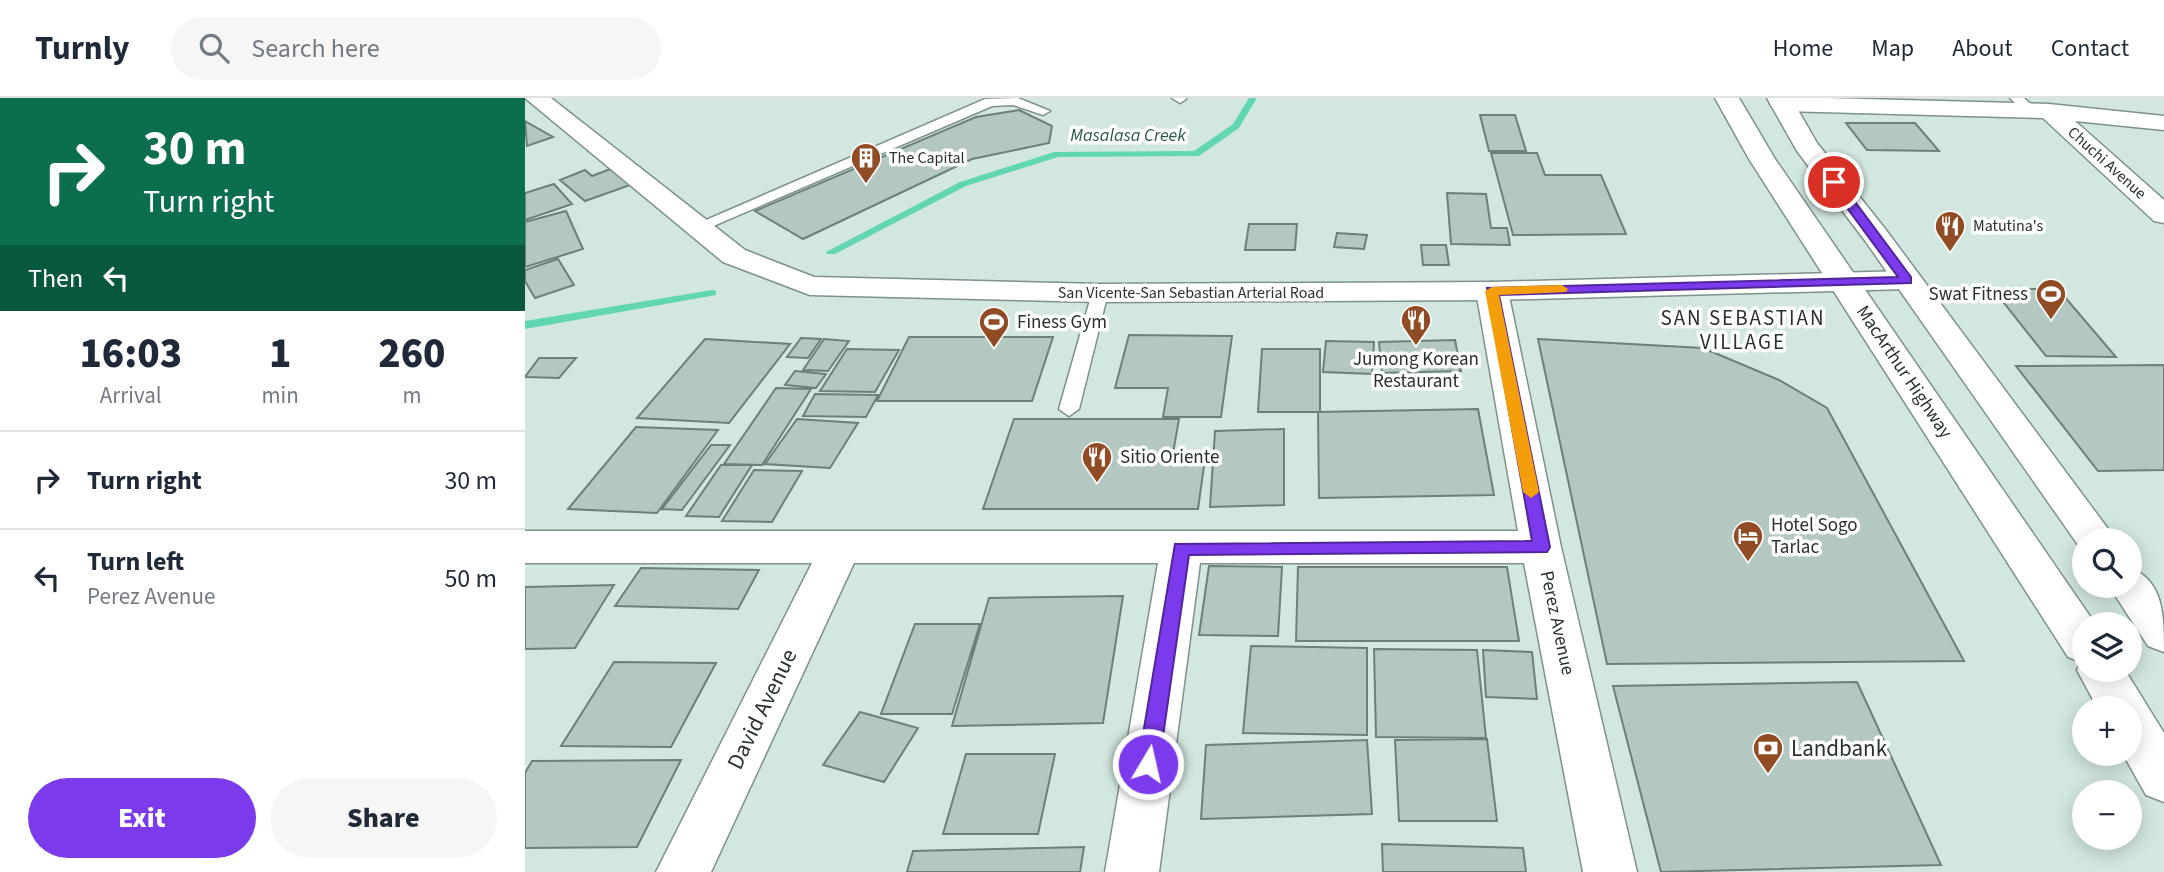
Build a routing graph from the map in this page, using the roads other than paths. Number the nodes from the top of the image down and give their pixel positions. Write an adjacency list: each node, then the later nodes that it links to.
1 (535, 98): 8 (main road, San Vicente-San Sebastian Arterial Road)
2 (1727, 98): 10 (main road, MacArthur Highway)
3 (1780, 101): 4 (main road); 9 (main road)
4 (2032, 106): 6 (main road); 7 (main road, Chuchi Avenue)
5 (1043, 111): 8 (lane)
6 (2164, 124)
7 (2164, 215)
8 (698, 227): 12 (main road, San Vicente-San Sebastian Arterial Road)
9 (1907, 280): 10 (main road, San Vicente-San Sebastian Arterial Road); 14 (main road)
10 (1843, 282): 11 (main road, San Vicente-San Sebastian Arterial Road); 20 (main road, MacArthur Highway)
11 (1492, 291): 12 (main road, San Vicente-San Sebastian Arterial Road); 17 (main road, Perez Avenue)
12 (1100, 293): 13 (lane)
13 (1069, 409)
14 (2088, 528)
15 (842, 545): 16 (main road); 18 (main road); 24 (main road, David Avenue)
16 (525, 547)
17 (1541, 547): 18 (main road); 26 (main road, Perez Avenue)
18 (1181, 549): 25 (main road)
19 (2139, 598): 21 (main road)
20 (2072, 626)
21 (2164, 633)
22 (2142, 741): 23 (main road)
23 (2164, 779)
24 (683, 872)
25 (1132, 872)
26 (1611, 872)

